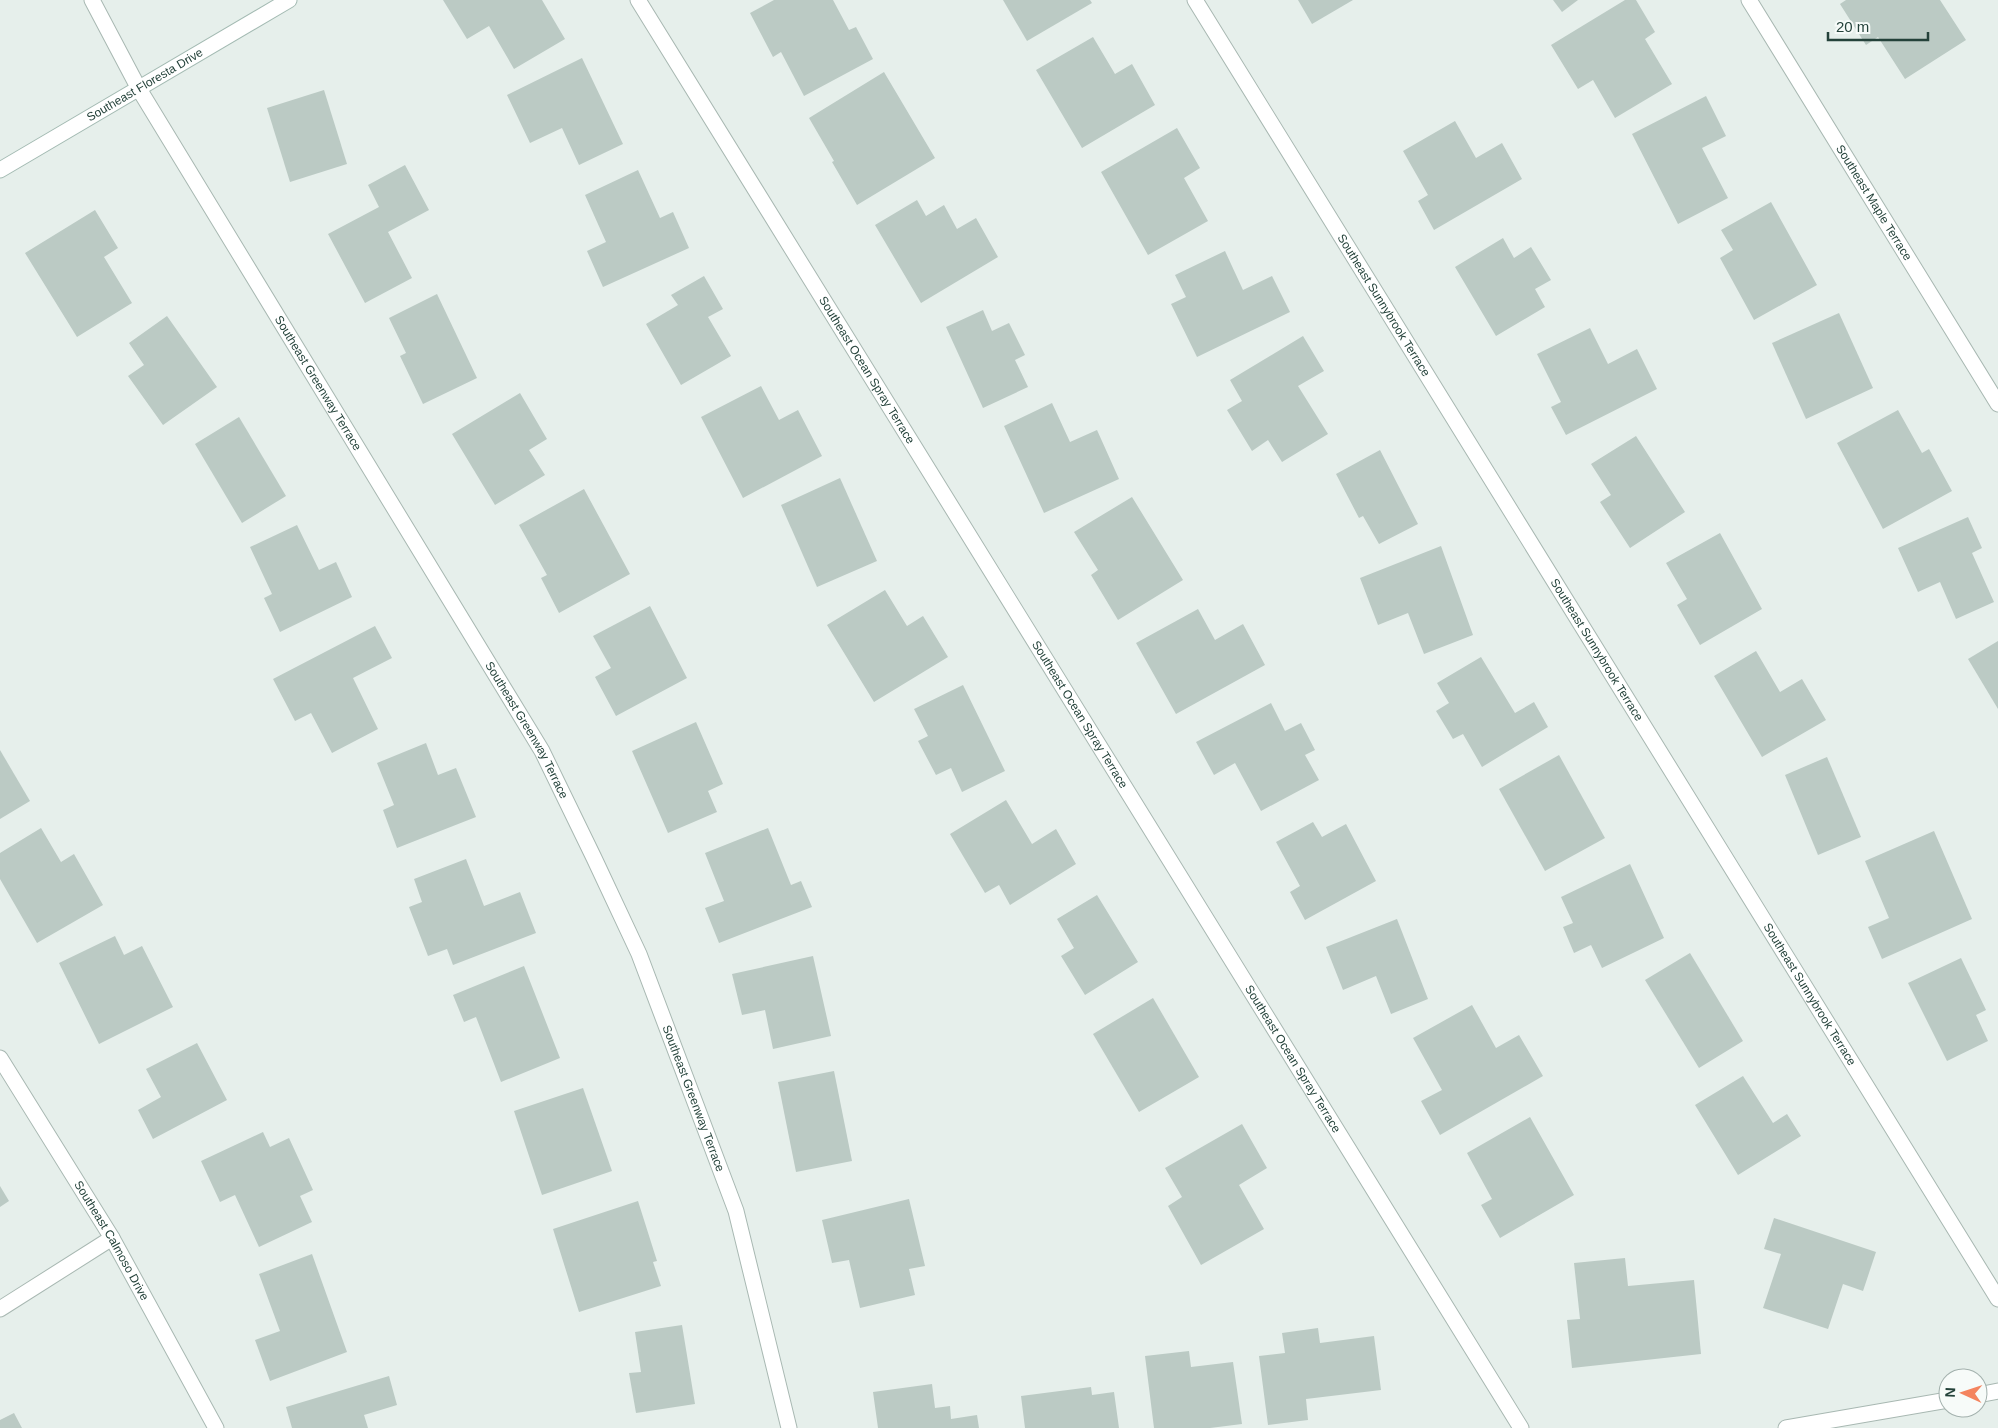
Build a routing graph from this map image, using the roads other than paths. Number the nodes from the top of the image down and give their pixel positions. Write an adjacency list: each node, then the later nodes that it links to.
1 (92, 0): 6 (street, Southeast Greenway Terrace)
2 (289, 0): 6 (street, Southeast Floresta Drive)
3 (638, 0): 16 (street, Southeast Ocean Spray Terrace)
4 (1195, 0): 11 (street, Southeast Sunnybrook Terrace)
5 (1748, 0): 8 (street, Southeast Maple Terrace)
6 (139, 89): 7 (street, Southeast Floresta Drive); 15 (street, Southeast Greenway Terrace)
7 (0, 170)
8 (1998, 404)
9 (0, 1058): 10 (street, Southeast Calmoso Drive)
10 (112, 1238): 12 (street); 14 (street, Southeast Calmoso Drive)
11 (1998, 1299)
12 (0, 1309)
13 (1938, 1402): 17 (street)
14 (216, 1428)
15 (789, 1428)
16 (1521, 1428)
17 (1786, 1428)

